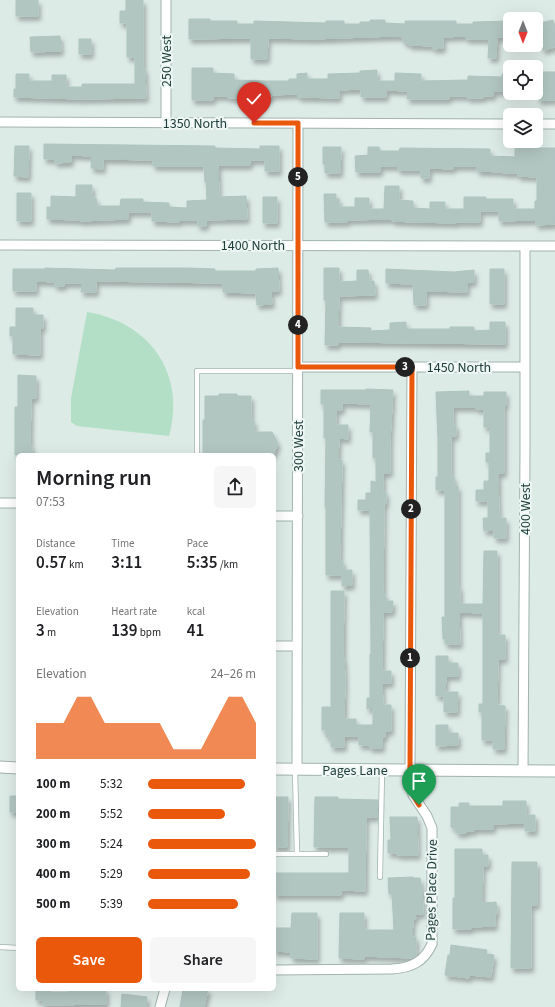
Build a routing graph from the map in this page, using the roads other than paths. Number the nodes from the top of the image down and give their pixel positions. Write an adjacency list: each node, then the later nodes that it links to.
1 (166, 0): 3 (street, 250 West)
2 (0, 122): 3 (street, 1350 North)
3 (166, 122): 4 (street, 1350 North)
4 (298, 123): 5 (street, 1350 North); 9 (street, 300 West)
5 (503, 124)
6 (543, 124): 7 (street)
7 (555, 124)
8 (0, 245): 9 (street, 1400 North)
9 (298, 246): 10 (street, 1400 North); 14 (street, 300 West)
10 (525, 246): 11 (street, 1400 North); 13 (street, 400 West)
11 (555, 246)
12 (412, 367): 13 (street, 1450 North); 14 (street, 1450 North); 27 (street, Pages Place Drive)
13 (525, 367): 28 (street, 400 West)
14 (298, 369): 15 (lane); 19 (street, 300 West)
15 (197, 453)
16 (0, 503): 17 (street)
17 (16, 503)
18 (276, 516): 19 (street)
19 (298, 516): 21 (street, 300 West)
20 (276, 646): 21 (street)
21 (297, 646): 25 (street, 300 West)
22 (0, 768): 23 (street)
23 (16, 768)
24 (276, 769): 25 (street, Pages Lane)
25 (296, 769): 26 (street, Pages Lane); 31 (lane)
26 (382, 770): 27 (street, Pages Lane); 33 (lane)
27 (410, 770): 28 (street, Pages Lane); 36 (street, Pages Place Drive)
28 (523, 771): 29 (street, Pages Lane)
29 (555, 771)
30 (276, 854): 31 (lane)
31 (296, 854): 32 (lane)
32 (326, 854)
33 (380, 877)
34 (0, 948): 35 (lane)
35 (16, 948)
36 (276, 970)
37 (164, 991): 38 (street)
38 (160, 1007)

